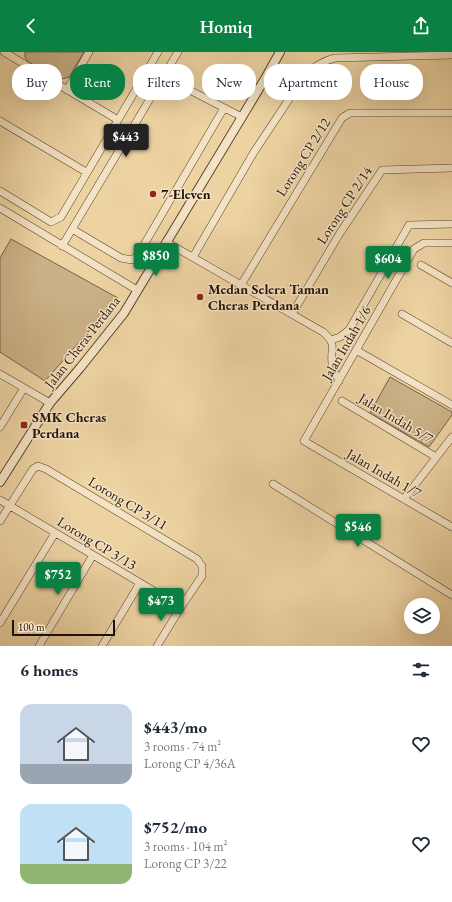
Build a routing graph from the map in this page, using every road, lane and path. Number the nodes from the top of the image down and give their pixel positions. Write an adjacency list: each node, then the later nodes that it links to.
1 (4, 52): 8 (street)
2 (18, 52): 8 (street)
3 (89, 52): 10 (street)
4 (158, 52): 16 (street)
5 (178, 52): 9 (street)
6 (280, 52): 15 (street, Jalan Cheras Perdana)
7 (452, 55): 27 (street)
8 (18, 60): 10 (street)
9 (171, 64)
10 (67, 90): 16 (street)
11 (194, 92): 13 (street)
12 (150, 100): 23 (street)
13 (224, 108): 15 (street); 23 (street)
14 (452, 113): 30 (street, Lorong CP 2/12)
15 (242, 117): 24 (street, Jalan Cheras Perdana)
16 (118, 120): 19 (street)
17 (0, 121): 19 (street)
18 (452, 168): 32 (street, Lorong CP 2/14)
19 (86, 172): 20 (street)
20 (0, 191)
21 (0, 208): 26 (street)
22 (452, 224): 34 (street)
23 (72, 229): 26 (street)
24 (166, 242): 27 (street); 31 (street, Jalan Cheras Perdana)
25 (452, 243): 36 (street, Jalan Indah 1/6)
26 (62, 246): 31 (street)
27 (192, 257): 30 (street)
28 (421, 265): 29 (street)
29 (452, 283)
30 (240, 285): 32 (street)
31 (137, 290): 41 (street, Jalan Cheras Perdana)
32 (292, 314): 34 (street)
33 (402, 314): 35 (street)
34 (331, 340): 38 (street)
35 (452, 343)
36 (356, 350): 38 (street, Jalan Indah 1/6); 42 (street)
37 (0, 374): 39 (street)
38 (338, 381): 45 (street, Jalan Indah 1/6)
39 (24, 388): 41 (street); 43 (street)
40 (342, 401): 46 (street, Jalan Indah 5/7)
41 (50, 403): 47 (street, Jalan Cheras Perdana)
42 (452, 405)
43 (0, 426)
44 (452, 437): 46 (street)
45 (304, 441): 49 (street, Jalan Indah 1/7)
46 (436, 457): 49 (street)
47 (0, 482)
48 (273, 484): 57 (street)
49 (404, 499): 53 (street, Jalan Indah 1/7)
50 (0, 500): 51 (street, Lorong CP 3/13)
51 (9, 506): 52 (street); 54 (street, Lorong CP 3/13); 58 (street, Lorong CP 3/11)
52 (0, 521)
53 (451, 525)
54 (55, 533): 55 (street, Lorong CP 3/13); 59 (street)
55 (93, 556): 56 (street, Lorong CP 3/13); 60 (street)
56 (140, 583): 58 (street, Lorong CP 3/13); 61 (street)
57 (452, 595)
58 (181, 607): 62 (street)
59 (0, 623)
60 (40, 646)
61 (102, 646)
62 (157, 646)

